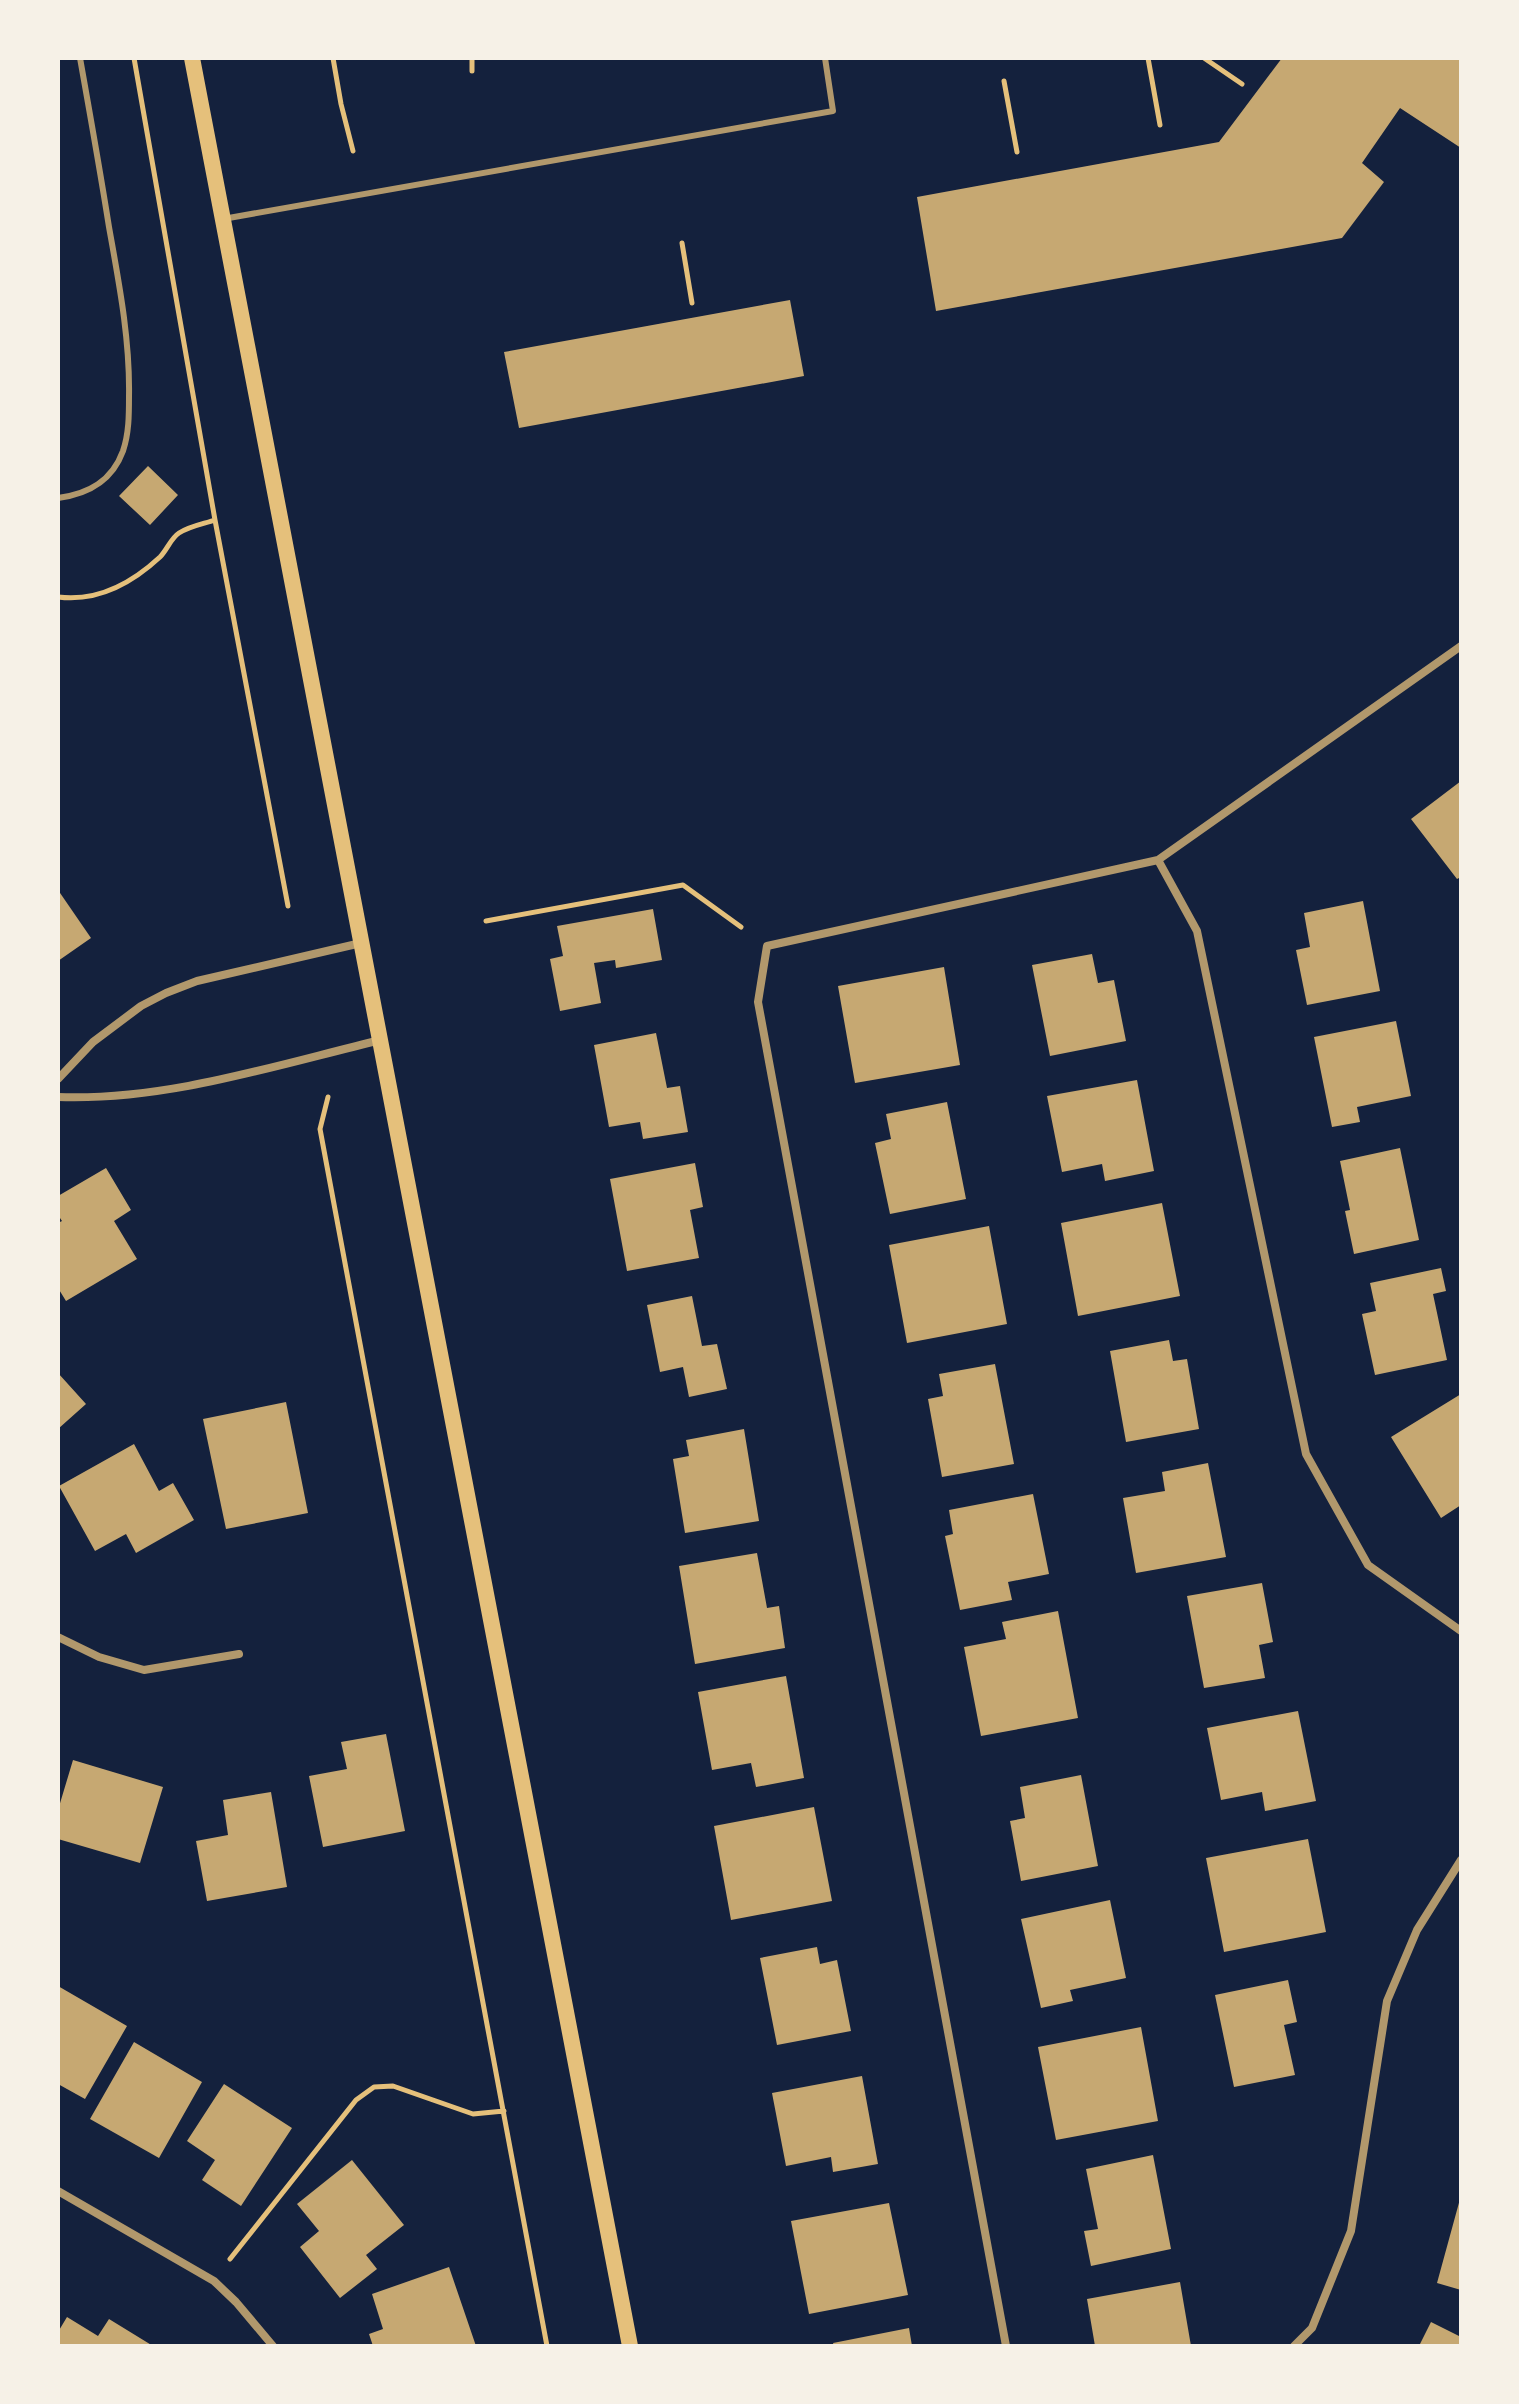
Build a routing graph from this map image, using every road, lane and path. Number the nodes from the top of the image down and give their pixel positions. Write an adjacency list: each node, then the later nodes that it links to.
1 (80, 58): 18 (lane)
2 (134, 58): 19 (path)
3 (192, 58): 15 (main road)
4 (333, 58): 13 (path)
5 (472, 58): 9 (path)
6 (825, 58): 15 (lane)
7 (1148, 58): 12 (path)
8 (1204, 58): 11 (path)
9 (472, 71)
10 (1004, 81): 14 (path)
11 (1242, 84)
12 (1160, 125)
13 (353, 151)
14 (1017, 152)
15 (223, 219): 26 (main road)
16 (682, 243): 17 (path)
17 (692, 303)
18 (58, 498)
19 (215, 520): 20 (path); 23 (path)
20 (58, 597)
21 (1461, 646): 22 (street)
22 (1158, 860): 31 (street); 41 (street)
23 (288, 906)
24 (486, 921): 25 (path)
25 (741, 927)
26 (362, 942): 27 (main road); 28 (street)
27 (381, 1040): 29 (street); 40 (main road)
28 (58, 1079)
29 (58, 1097)
30 (328, 1097): 35 (path)
31 (1461, 1631)
32 (58, 1637): 33 (street)
33 (239, 1654)
34 (1461, 1860): 42 (street)
35 (504, 2111): 37 (path); 39 (path)
36 (58, 2191): 38 (street)
37 (230, 2259)
38 (273, 2346)
39 (547, 2346)
40 (630, 2346)
41 (1006, 2346)
42 (1294, 2346)

